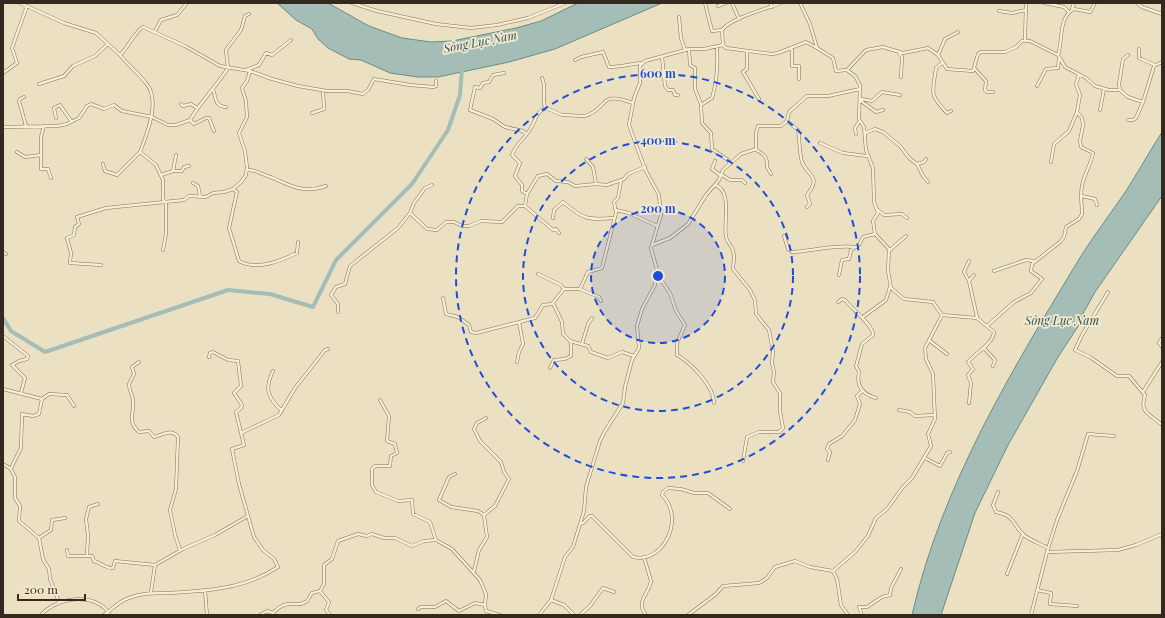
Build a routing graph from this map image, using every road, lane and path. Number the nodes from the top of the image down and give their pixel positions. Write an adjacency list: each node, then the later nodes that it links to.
1 (20, 3): 16 (street)
2 (187, 3): 28 (street)
3 (352, 3): 4 (street)
4 (565, 3)
5 (705, 3): 27 (street)
6 (726, 3): 17 (street)
7 (732, 3): 26 (street)
8 (770, 3): 18 (street)
9 (781, 3): 18 (street)
10 (800, 3): 35 (street)
11 (1026, 3): 20 (street)
12 (1044, 3): 22 (street)
13 (1074, 3): 19 (street)
14 (1095, 3): 19 (street)
15 (1137, 3): 24 (street)
16 (26, 6): 32 (street); 57 (street)
17 (718, 6)
18 (772, 7): 26 (street)
19 (1072, 9): 22 (street)
20 (1026, 10): 21 (street); 31 (street)
21 (999, 11)
22 (1069, 12): 45 (street)
23 (249, 14): 52 (street)
24 (1162, 14)
25 (679, 17): 39 (street)
26 (739, 19): 27 (street)
27 (722, 30): 33 (street)
28 (154, 31): 44 (street); 52 (street)
29 (958, 32): 42 (street)
30 (291, 40): 54 (street)
31 (1025, 41): 45 (street); 53 (street)
32 (108, 44): 44 (street); 64 (street)
33 (723, 45): 34 (street); 40 (street)
34 (717, 46): 36 (street); 80 (street)
35 (817, 48): 37 (street); 55 (street)
36 (689, 49): 39 (street); 80 (street)
37 (790, 49): 40 (street); 62 (street)
38 (1139, 49): 51 (street)
39 (685, 50): 46 (street)
40 (747, 52): 75 (street)
41 (898, 52): 42 (street); 55 (street); 60 (street)
42 (938, 55): 50 (street)
43 (1128, 55): 70 (street)
44 (120, 56): 89 (street)
45 (1058, 56): 59 (street); 65 (street)
46 (662, 57): 49 (street); 72 (street)
47 (575, 60): 49 (street)
48 (1162, 62): 51 (street)
49 (642, 63): 78 (street)
50 (942, 63): 53 (street); 86 (street)
51 (1155, 65): 77 (street)
52 (228, 68): 54 (street); 66 (street)
53 (975, 69): 71 (street)
54 (246, 70): 56 (street)
55 (847, 70): 67 (street)
56 (250, 71): 69 (street); 119 (street)
57 (3, 73)
58 (504, 73): 101 (street)
59 (1079, 76): 68 (street); 87 (street)
60 (901, 77)
61 (542, 78): 83 (street)
62 (799, 79)
63 (436, 81): 69 (street)
64 (39, 84)
65 (1037, 86)
66 (213, 89): 81 (street); 82 (street)
67 (860, 89): 76 (street); 93 (street)
68 (1104, 89): 70 (street); 85 (street)
69 (323, 90): 88 (street)
70 (1120, 90): 77 (street)
71 (993, 92)
72 (678, 95)
73 (900, 95): 76 (street)
74 (24, 98): 96 (street)
75 (759, 99)
76 (861, 100): 84 (street); 95 (street)
77 (1143, 102): 92 (street)
78 (633, 103): 83 (street); 118 (street)
79 (181, 104): 82 (street)
80 (701, 105): 115 (street)
81 (226, 107)
82 (197, 108): 91 (street)
83 (545, 108): 101 (street)
84 (883, 110)
85 (1100, 110)
86 (951, 111)
87 (1077, 112): 113 (street); 136 (street)
88 (312, 113)
89 (152, 117): 91 (street); 94 (street); 106 (street)
90 (56, 118): 94 (street)
91 (190, 120): 99 (street)
92 (1128, 120)
93 (787, 121): 104 (street); 140 (street)
94 (71, 122): 97 (street)
95 (859, 122): 100 (street); 102 (street)
96 (26, 126): 97 (street); 98 (street)
97 (44, 126): 107 (street)
98 (3, 127)
99 (214, 131)
100 (864, 133): 109 (street); 116 (street)
101 (526, 134): 134 (street)
102 (856, 134)
103 (820, 142): 109 (street)
104 (755, 150): 115 (street); 121 (street)
105 (17, 152): 107 (street)
106 (140, 152): 114 (street); 122 (street)
107 (42, 155): 124 (street)
108 (176, 155): 120 (street)
109 (867, 156): 142 (street)
110 (586, 159): 129 (street)
111 (926, 159): 116 (street)
112 (715, 161): 123 (street)
113 (1051, 162)
114 (103, 164)
115 (730, 164): 123 (street)
116 (917, 164): 126 (street)
117 (189, 166): 120 (street)
118 (645, 167): 125 (street); 147 (street)
119 (247, 170): 132 (street); 133 (street)
120 (174, 171): 122 (street)
121 (771, 174)
122 (161, 175): 137 (street)
123 (721, 176): 128 (street); 131 (street)
124 (51, 178)
125 (621, 181): 129 (street); 141 (street)
126 (928, 182)
127 (193, 183): 135 (street)
128 (745, 183)
129 (596, 184): 134 (street)
130 (432, 185): 143 (street)
131 (715, 185): 153 (street); 220 (street)
132 (326, 186)
133 (233, 189): 135 (street); 152 (street)
134 (527, 194): 139 (street)
135 (200, 196): 137 (street)
136 (1082, 196): 138 (street); 160 (street)
137 (165, 201): 155 (street); 161 (street)
138 (1097, 205)
139 (525, 206): 143 (street); 148 (street)
140 (807, 207)
141 (616, 210): 145 (street); 147 (street)
142 (877, 210): 146 (street); 149 (street)
143 (410, 213): 176 (street)
144 (553, 218): 145 (street)
145 (614, 218): 169 (street)
146 (907, 218)
147 (657, 226): 153 (street)
148 (559, 233)
149 (875, 234): 154 (street); 156 (street)
150 (784, 236): 154 (street)
151 (906, 236): 156 (street)
152 (298, 242)
153 (652, 245): 166 (street)
154 (857, 247): 164 (street)
155 (163, 250)
156 (889, 251): 168 (street)
157 (3, 252): 158 (street)
158 (6, 254)
159 (969, 261): 167 (street)
160 (1034, 262): 162 (street); 182 (street)
161 (101, 265)
162 (994, 271)
163 (538, 274): 170 (street)
164 (839, 275)
165 (974, 275): 167 (street)
166 (656, 279): 192 (street); 208 (street)
167 (969, 281): 180 (street)
168 (890, 287): 177 (street); 178 (street)
169 (580, 288): 170 (street); 173 (street)
170 (564, 289): 175 (street)
171 (1108, 292): 202 (street)
172 (443, 298): 181 (street)
173 (601, 301)
174 (838, 302): 178 (street)
175 (553, 303): 181 (street); 186 (street)
176 (338, 312)
177 (942, 315): 180 (street); 185 (street)
178 (863, 317): 201 (street)
179 (592, 318): 187 (street)
180 (977, 318): 182 (street)
181 (518, 322): 195 (street)
182 (988, 325): 189 (street)
183 (3, 336): 203 (street)
184 (1162, 338): 188 (street)
185 (930, 341): 191 (street); 212 (street)
186 (571, 342): 187 (street); 198 (street)
187 (582, 344): 192 (street)
188 (1162, 347)
189 (984, 348): 197 (street); 207 (street)
190 (328, 349): 211 (street)
191 (947, 354)
192 (634, 356): 230 (street)
193 (209, 357): 215 (street)
194 (139, 362): 237 (street)
195 (517, 362)
196 (1162, 362): 202 (street)
197 (993, 366)
198 (550, 368)
199 (273, 371): 211 (street)
200 (3, 389): 203 (street)
201 (862, 390): 204 (street); 219 (street)
202 (1143, 392): 214 (street)
203 (21, 394): 205 (street)
204 (876, 398)
205 (42, 399): 209 (street); 222 (street)
206 (380, 400): 234 (street)
207 (969, 403)
208 (714, 404)
209 (74, 406)
210 (899, 410): 212 (street)
211 (282, 411): 215 (street)
212 (935, 415): 218 (street)
213 (486, 418): 227 (street)
214 (1162, 425)
215 (241, 433): 228 (street)
216 (1114, 436): 235 (street)
217 (950, 452): 218 (street)
218 (924, 458): 243 (street)
219 (828, 460)
220 (743, 461)
221 (3, 464): 222 (street)
222 (11, 468): 233 (street)
223 (454, 474): 227 (street)
224 (998, 492): 232 (street)
225 (98, 504): 239 (street)
226 (730, 509): 240 (street)
227 (484, 515): 244 (street)
228 (248, 516): 237 (street); 246 (street)
229 (65, 518): 233 (street)
230 (580, 524): 240 (street); 251 (street)
231 (1162, 534): 238 (street)
232 (1024, 535): 235 (street); 245 (street)
233 (39, 538): 252 (street)
234 (436, 540): 244 (street); 248 (street)
235 (1048, 548): 238 (street)
236 (67, 550): 239 (street)
237 (180, 550): 241 (street)
238 (1047, 552): 247 (street)
239 (87, 556): 241 (street)
240 (644, 557): 267 (street)
241 (155, 565): 249 (street)
242 (901, 569): 270 (street)
243 (833, 570): 268 (street); 269 (street)
244 (474, 572): 253 (street)
245 (1007, 574)
246 (205, 590): 249 (street); 260 (street)
247 (1037, 590): 254 (street); 271 (street)
248 (320, 591): 261 (street); 262 (street)
249 (151, 592): 256 (street)
250 (614, 592): 266 (street)
251 (551, 600): 264 (street); 265 (street)
252 (59, 602): 256 (street); 257 (street)
253 (485, 605): 255 (street); 263 (street)
254 (1077, 606)
255 (418, 608)
256 (108, 611): 258 (street); 259 (street)
257 (41, 615)
258 (104, 615)
259 (110, 615)
260 (207, 615)
261 (260, 615)
262 (330, 615)
263 (500, 615)
264 (539, 615)
265 (574, 615)
266 (580, 615)
267 (646, 615)
268 (688, 615)
269 (848, 615)
270 (862, 615)
271 (1031, 615)

